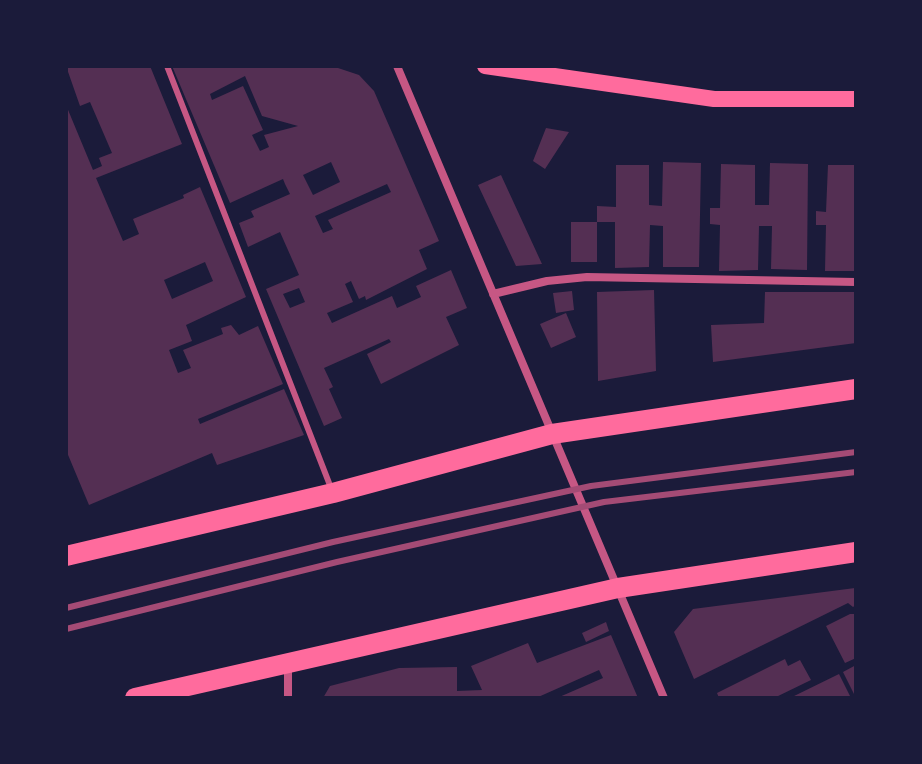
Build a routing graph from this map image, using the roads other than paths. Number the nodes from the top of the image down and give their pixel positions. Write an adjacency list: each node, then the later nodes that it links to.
1 (167, 66): 9 (lane)
2 (397, 66): 6 (street)
3 (485, 66): 4 (main road)
4 (856, 99)
5 (856, 282): 6 (street)
6 (493, 294): 8 (street)
7 (856, 389): 8 (main road)
8 (552, 434): 9 (main road); 12 (street)
9 (333, 493): 11 (main road)
10 (856, 552): 12 (main road)
11 (66, 556)
12 (618, 588): 13 (main road); 16 (street)
13 (288, 665): 14 (main road); 15 (street)
14 (135, 698)
15 (288, 698)
16 (664, 698)

